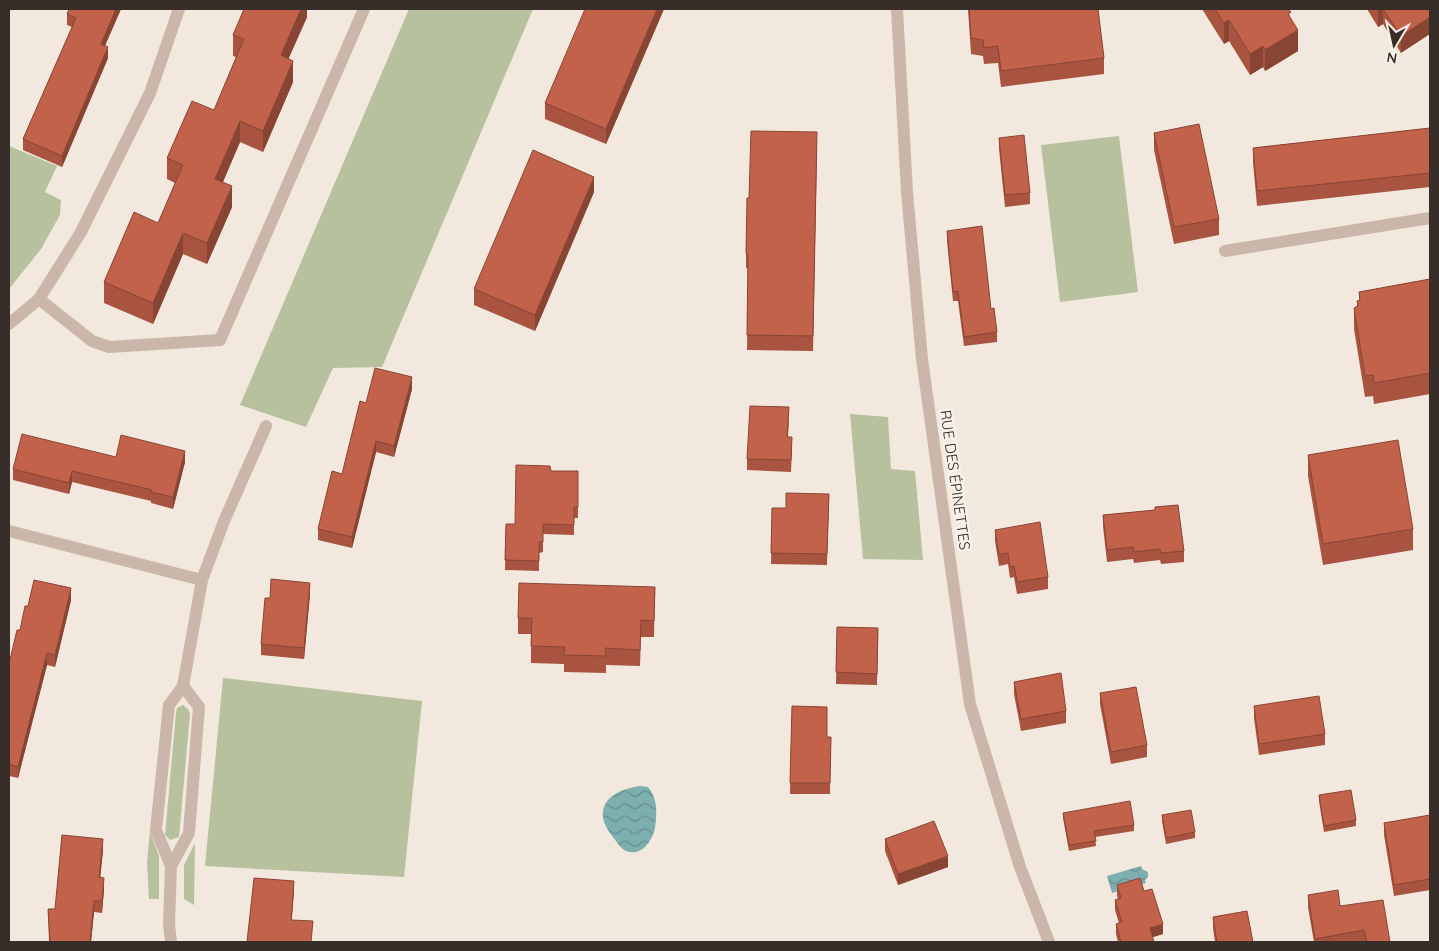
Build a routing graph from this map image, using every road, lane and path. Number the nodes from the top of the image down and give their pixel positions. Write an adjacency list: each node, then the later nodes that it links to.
1 (179, 9): 6 (street)
2 (364, 9): 6 (street)
3 (897, 9): 14 (street, RUE DES ÉPINETTES)
4 (1430, 218): 5 (street)
5 (1226, 251)
6 (39, 299): 7 (street)
7 (9, 324)
8 (266, 426): 10 (street)
9 (9, 531): 10 (street)
10 (202, 580): 11 (street)
11 (183, 686): 12 (street); 12 (street)
12 (171, 866): 13 (street)
13 (170, 942)
14 (1049, 942)

